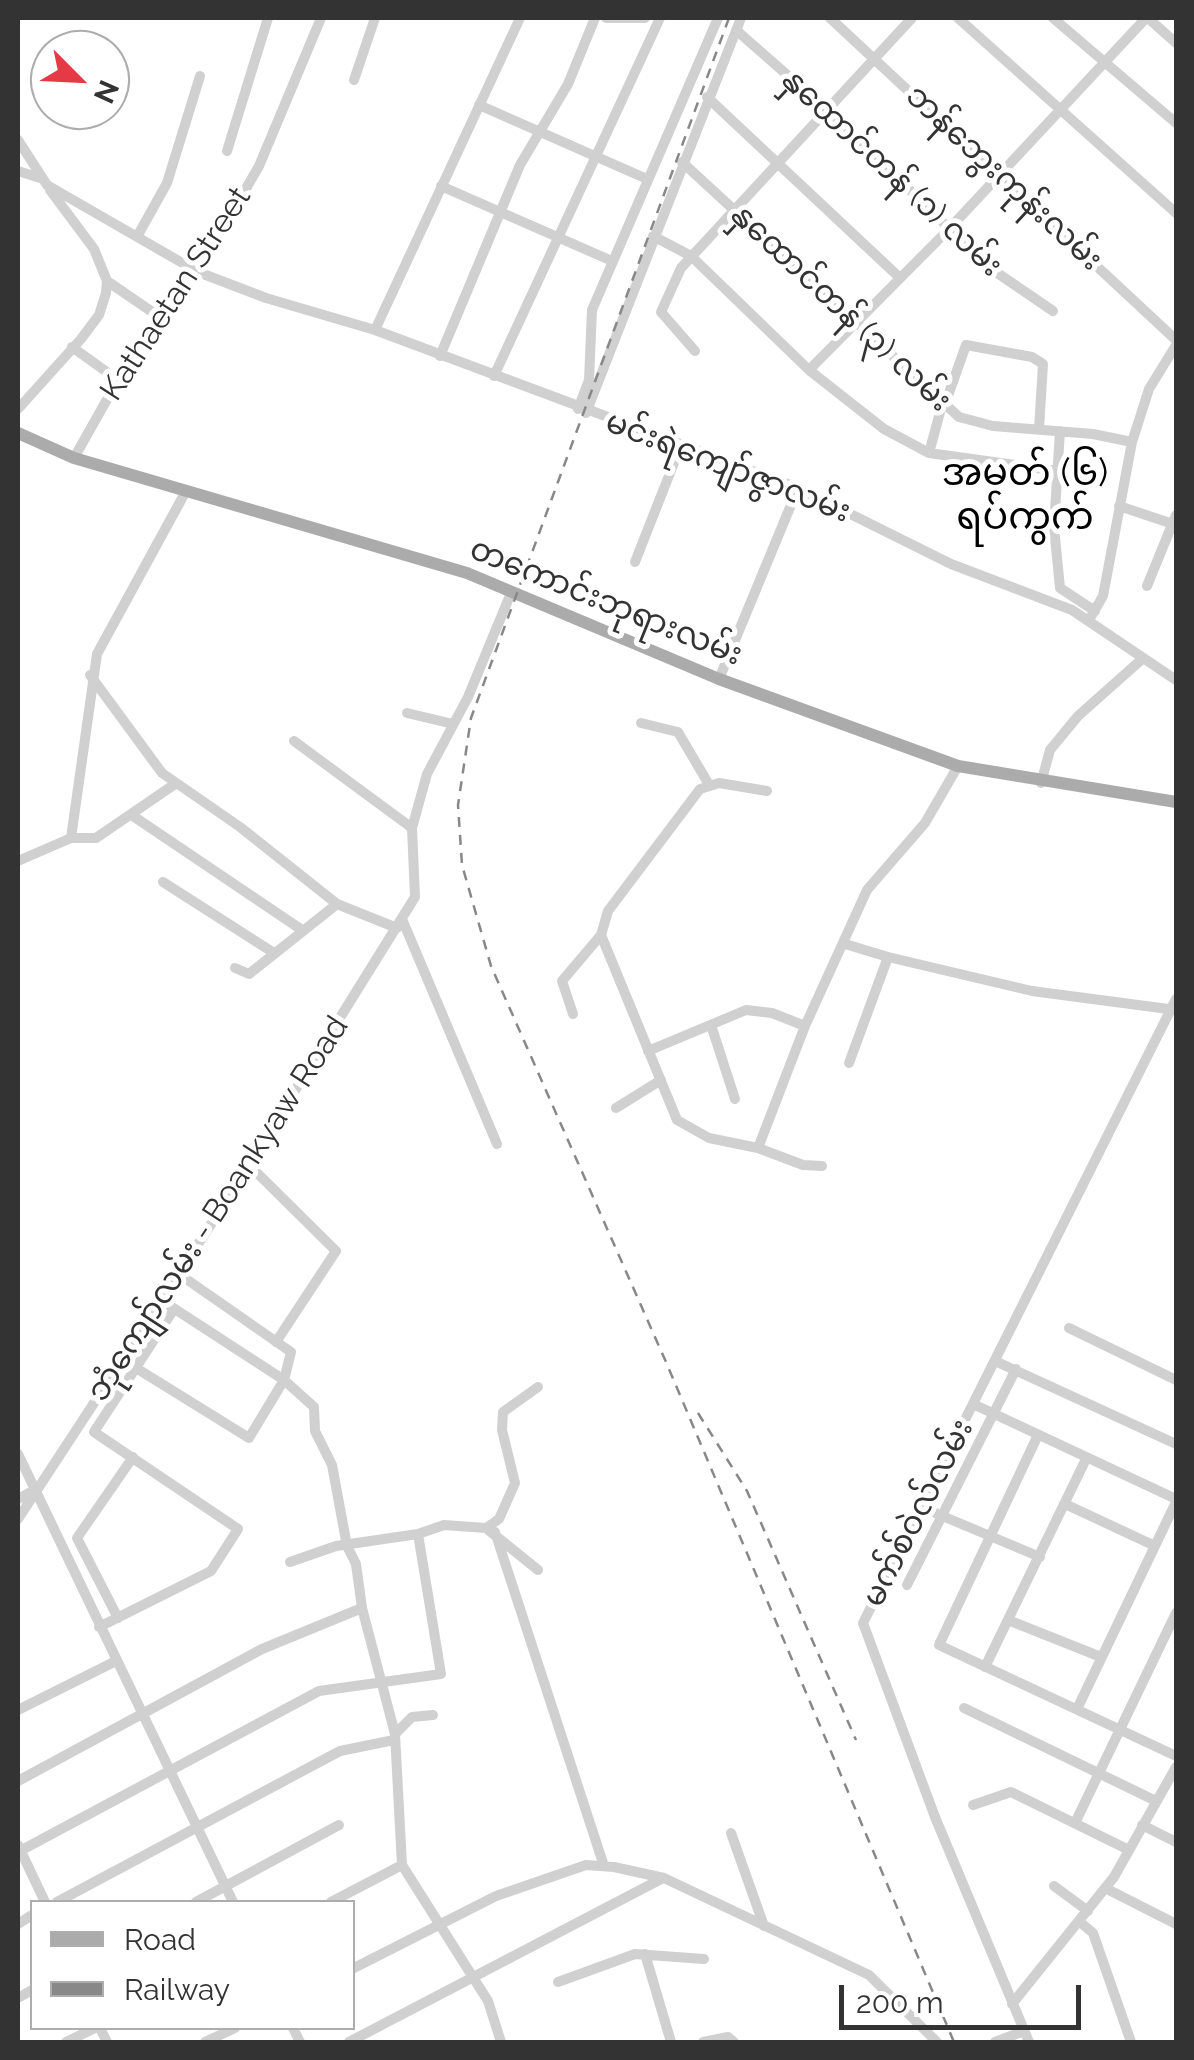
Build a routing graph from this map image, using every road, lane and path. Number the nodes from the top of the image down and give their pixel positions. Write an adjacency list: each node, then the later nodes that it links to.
1 (268, 18): 29 (street)
2 (321, 18): 49 (street, Kathaetan Street)
3 (375, 18): 21 (street)
4 (520, 18): 23 (street)
5 (595, 18): 27 (street)
6 (606, 18): 7 (street)
7 (644, 18)
8 (660, 18): 30 (street)
9 (718, 18): 35 (street)
10 (740, 18): 16 (street)
11 (830, 18): 18 (street, ဘန်ဘွေးကုန်းလမ်း)
12 (912, 18): 18 (street)
13 (958, 18): 25 (street)
14 (1053, 18): 19 (street)
15 (1147, 18): 17 (street); 19 (street)
16 (736, 30): 22 (street); 24 (street, နှထောင်တန် (၁) လမ်း)
17 (1176, 43)
18 (873, 58): 24 (street); 34 (street, ဘန်ဘွေးကုန်းလမ်း)
19 (1106, 61): 25 (street); 26 (street)
20 (200, 76): 44 (street)
21 (354, 80)
22 (707, 97): 31 (street); 32 (street)
23 (479, 104): 27 (street); 37 (street)
24 (826, 108): 31 (street); 43 (street, နှထောင်တန် (၁) လမ်း)
25 (1061, 110): 34 (street); 41 (street)
26 (1176, 122)
27 (537, 130): 30 (street); 40 (street)
28 (18, 140): 36 (street)
29 (227, 151)
30 (595, 156): 35 (street); 46 (street)
31 (779, 160): 38 (street); 50 (street)
32 (682, 162): 38 (street, နှထောင်တန် (၃) လမ်း); 45 (street)
33 (18, 171): 36 (street, မင်းရဲကျော်ဇွာလမ်း)
34 (1001, 174): 43 (street); 56 (street, ဘန်ဘွေးကုန်းလမ်း)
35 (647, 178): 48 (street)
36 (44, 181): 39 (street, မင်းရဲကျော်ဇွာလမ်း); 42 (street)
37 (441, 186): 40 (street); 55 (street)
38 (735, 207): 47 (street); 54 (street, နှထောင်တန် (၃) လမ်း)
39 (93, 210): 42 (street); 44 (street, မင်းရဲကျော်ဇွာလမ်း)
40 (498, 212): 46 (street); 59 (street)
41 (1176, 213)
42 (80, 226): 51 (street)
43 (949, 230): 50 (street); 52 (street, နှထောင်တန် (၁) လမ်း)
44 (138, 235): 49 (street, မင်းရဲကျော်ဇွာလမ်း)
45 (653, 236): 47 (street); 65 (street)
46 (556, 238): 48 (street); 61 (street)
47 (691, 256): 58 (street); 60 (street)
48 (612, 260): 65 (street)
49 (198, 272): 53 (street, Kathaetan Street); 55 (street, မင်းရဲကျော်ဇွာလမ်း)
50 (900, 278): 54 (street)
51 (107, 281): 53 (street); 57 (street)
52 (1053, 311)
53 (164, 320): 62 (street, Kathaetan Street)
54 (858, 322): 60 (street); 63 (street, နှထောင်တန် (၃) လမ်း)
55 (375, 330): 59 (street, မင်းရဲကျော်ဇွာလမ်း)
56 (1176, 343): 69 (street)
57 (72, 347): 62 (street); 64 (street)
58 (696, 351)
59 (440, 356): 61 (street, မင်းရဲကျော်ဇွာလမ်း)
60 (810, 370): 71 (street)
61 (494, 376): 65 (street, မင်းရဲကျော်ဇွာလမ်း)
62 (118, 380): 72 (street, Kathaetan Street)
63 (943, 406): 66 (street, နှထောင်တန် (၃) လမ်း); 66 (street); 71 (street)
64 (18, 409)
65 (582, 411): 70 (street, မင်းရဲကျော်ဇွာလမ်း)
66 (1039, 429): 67 (street, နှထောင်တန် (၃) လမ်း)
67 (1060, 430): 69 (street, နှထောင်တန် (၃) လမ်း); 73 (street)
68 (18, 434): 72 (main road, တကောင်းဘုရားလမ်း)
69 (1132, 442): 76 (street)
70 (681, 444): 74 (street, မင်းရဲကျော်ဇွာလမ်း); 78 (street)
71 (928, 453): 73 (street)
72 (74, 458): 75 (main road, တကောင်းဘုရားလမ်း)
73 (1058, 471): 81 (street)
74 (798, 488): 81 (street, မင်းရဲကျော်ဇွာလမ်း); 84 (street)
75 (186, 492): 80 (main road, တကောင်းဘုရားလမ်း); 83 (street)
76 (1119, 506): 77 (street); 81 (street)
77 (1175, 521): 79 (street)
78 (635, 562)
79 (1147, 586)
80 (511, 592): 84 (main road, တကောင်းဘုရားလမ်း); 88 (street)
81 (1092, 616): 82 (street, မင်းရဲကျော်ဇွာလမ်း)
82 (1141, 660): 85 (street, မင်းရဲကျော်ဇွာလမ်း); 93 (street)
83 (90, 674): 92 (street); 98 (street)
84 (719, 678): 90 (main road, တကောင်းဘုရားလမ်း)
85 (1176, 680)
86 (407, 712): 88 (street)
87 (641, 723): 91 (street)
88 (453, 724): 97 (street)
89 (294, 741): 97 (street)
90 (958, 766): 93 (main road, တကောင်းဘုရားလမ်း); 105 (street)
91 (708, 783): 94 (street); 104 (street)
92 (175, 784): 96 (street); 101 (street)
93 (1041, 784): 95 (main road, တကောင်းဘုရားလမ်း)
94 (768, 790)
95 (1176, 802)
96 (133, 816): 98 (street); 103 (street)
97 (412, 828): 102 (street, ဘုံကျော်လမ်း - Boankyaw Road)
98 (71, 838): 99 (street)
99 (18, 862)
100 (162, 882): 106 (street)
101 (337, 904): 102 (street); 103 (street)
102 (400, 924): 118 (street); 120 (street, ဘုံကျော်လမ်း - Boankyaw Road)
103 (302, 930): 106 (street)
104 (601, 935): 110 (street); 113 (street)
105 (845, 944): 107 (street); 112 (street)
106 (274, 953): 108 (street)
107 (888, 957): 109 (street); 114 (street)
108 (235, 968)
109 (1175, 1006): 127 (street, မက်စ်ဝဲလ်လမ်း)
110 (573, 1014)
111 (711, 1024): 112 (street); 113 (street); 116 (street)
112 (805, 1026): 119 (street)
113 (648, 1051): 115 (street)
114 (849, 1063)
115 (660, 1080): 117 (street); 119 (street)
116 (735, 1100)
117 (616, 1108)
118 (497, 1144)
119 (758, 1148): 121 (street)
120 (249, 1166): 122 (street, ဘုံကျော်လမ်း - Boankyaw Road); 126 (street)
121 (822, 1166)
122 (179, 1274): 123 (street, ဘုံကျော်လမ်း - Boankyaw Road); 126 (street)
123 (161, 1300): 124 (street); 135 (street, ဘုံကျော်လမ်း - Boankyaw Road)
124 (174, 1309): 128 (street); 130 (street)
125 (1069, 1328): 131 (street)
126 (276, 1342): 130 (street)
127 (995, 1360): 129 (street); 133 (street, မက်စ်ဝဲလ်လမ်း)
128 (136, 1368): 130 (street); 136 (street)
129 (1016, 1369): 134 (street); 138 (street)
130 (284, 1380): 154 (street)
131 (1176, 1380)
132 (538, 1387): 149 (street)
133 (973, 1404): 134 (street); 146 (street, မက်စ်ဝဲလ်လမ်း)
134 (994, 1416): 137 (street); 147 (street)
135 (81, 1422): 136 (street); 142 (street, ဘုံကျော်လမ်း - Boankyaw Road)
136 (94, 1432): 140 (street)
137 (1038, 1436): 141 (street); 151 (street)
138 (1176, 1444)
139 (18, 1454): 142 (street)
140 (133, 1457): 152 (street); 161 (street)
141 (1086, 1459): 144 (street); 145 (street)
142 (36, 1490): 143 (street); 148 (street, ဘုံကျော်လမ်း - Boankyaw Road); 153 (street)
143 (18, 1499)
144 (1176, 1501): 155 (street)
145 (1065, 1504): 155 (street); 156 (street)
146 (921, 1507): 147 (street); 212 (street, မက်စ်ဝဲလ်လမ်း)
147 (940, 1516): 151 (street); 159 (street)
148 (18, 1519)
149 (490, 1530): 150 (street); 158 (street); 192 (street)
150 (418, 1534): 154 (street); 168 (street)
151 (988, 1536): 156 (street); 167 (street)
152 (77, 1538): 153 (street); 161 (street)
153 (62, 1546): 164 (street)
154 (347, 1546): 157 (street); 160 (street)
155 (1155, 1546): 165 (street)
156 (1040, 1557): 162 (street)
157 (290, 1562)
158 (538, 1570)
159 (907, 1585)
160 (362, 1608): 168 (street); 172 (street)
161 (118, 1618): 164 (street)
162 (1008, 1620): 165 (street); 167 (street)
163 (1175, 1621): 174 (street)
164 (99, 1627): 166 (street)
165 (1101, 1656): 169 (street)
166 (116, 1661): 171 (street); 172 (street)
167 (985, 1667): 169 (street)
168 (380, 1684): 175 (street); 178 (street)
169 (1078, 1707): 174 (street)
170 (964, 1708): 179 (street)
171 (18, 1710)
172 (143, 1712): 178 (street); 180 (street)
173 (433, 1716): 175 (street)
174 (1122, 1728): 176 (street); 179 (street)
175 (394, 1737): 186 (street); 191 (street)
176 (1176, 1756)
177 (1176, 1768): 181 (street)
178 (172, 1772): 186 (street); 189 (street)
179 (1100, 1773): 181 (street); 183 (street)
180 (18, 1781)
181 (1156, 1800): 184 (street)
182 (973, 1805): 183 (street)
183 (1075, 1823): 190 (street)
184 (1142, 1825): 188 (street); 190 (street)
185 (339, 1826): 195 (street)
186 (198, 1829): 195 (street); 198 (street)
187 (731, 1833): 206 (street)
188 (1176, 1842)
189 (18, 1849): 197 (street)
190 (1129, 1850): 196 (street)
191 (402, 1866): 201 (street); 204 (street)
192 (604, 1866): 193 (street); 204 (street)
193 (664, 1878): 206 (street); 210 (street)
194 (1054, 1886): 202 (street)
195 (225, 1888): 199 (street); 200 (street)
196 (1105, 1888): 202 (street); 205 (street)
197 (44, 1900)
198 (60, 1900)
199 (200, 1900)
200 (232, 1900)
201 (335, 1900)
202 (1088, 1910): 203 (street)
203 (1080, 1922): 212 (street); 226 (street)
204 (443, 1924): 209 (street); 210 (street)
205 (1176, 1924)
206 (764, 1926): 223 (street)
207 (645, 1954): 208 (street); 211 (street); 220 (street)
208 (704, 1959)
209 (355, 1968)
210 (473, 1978): 218 (street); 219 (street)
211 (558, 1982)
212 (1012, 2004): 215 (street, မက်စ်ဝဲလ်လမ်း)
213 (93, 2030): 216 (street)
214 (231, 2030): 217 (street)
215 (1024, 2031): 224 (street); 225 (street, မက်စ်ဝဲလ်လမ်း)
216 (66, 2042)
217 (205, 2042)
218 (349, 2042)
219 (502, 2042)
220 (671, 2042)
221 (702, 2042): 222 (street)
222 (734, 2042)
223 (936, 2042)
224 (995, 2042)
225 (1029, 2042)
226 (1131, 2042)

